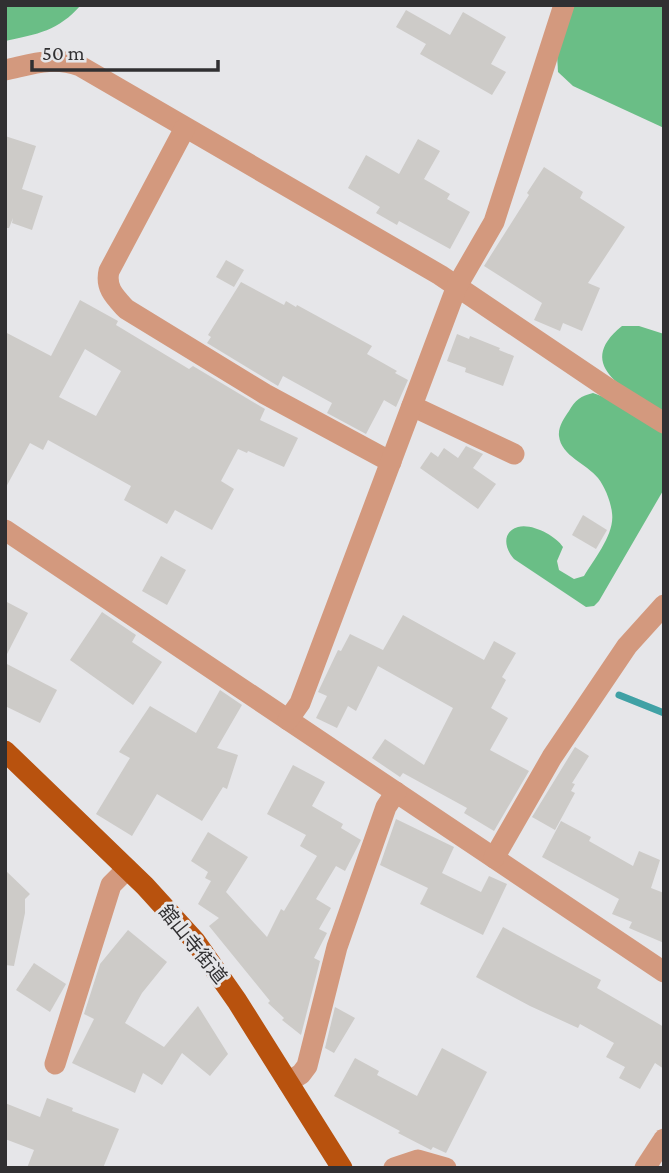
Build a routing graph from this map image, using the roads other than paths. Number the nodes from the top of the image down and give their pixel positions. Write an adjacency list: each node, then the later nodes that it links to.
1 (564, 5): 4 (street)
2 (5, 69): 3 (street)
3 (185, 128): 4 (street); 8 (street)
4 (457, 286): 5 (street); 6 (street)
5 (412, 406): 7 (street); 8 (street)
6 (664, 423)
7 (514, 454)
8 (391, 461): 11 (street)
9 (5, 530): 11 (street)
10 (664, 606): 14 (street)
11 (288, 720): 13 (street)
12 (5, 751): 15 (main road, 舘山寺街道)
13 (396, 792): 14 (street); 18 (street)
14 (494, 858): 16 (street)
15 (127, 869): 17 (street); 18 (main road, 舘山寺街道)
16 (664, 972)
17 (55, 1064)
18 (288, 1082): 20 (main road, 舘山寺街道)
19 (664, 1139): 23 (street)
20 (342, 1168)
21 (394, 1168): 22 (street)
22 (446, 1168)
23 (645, 1168)

